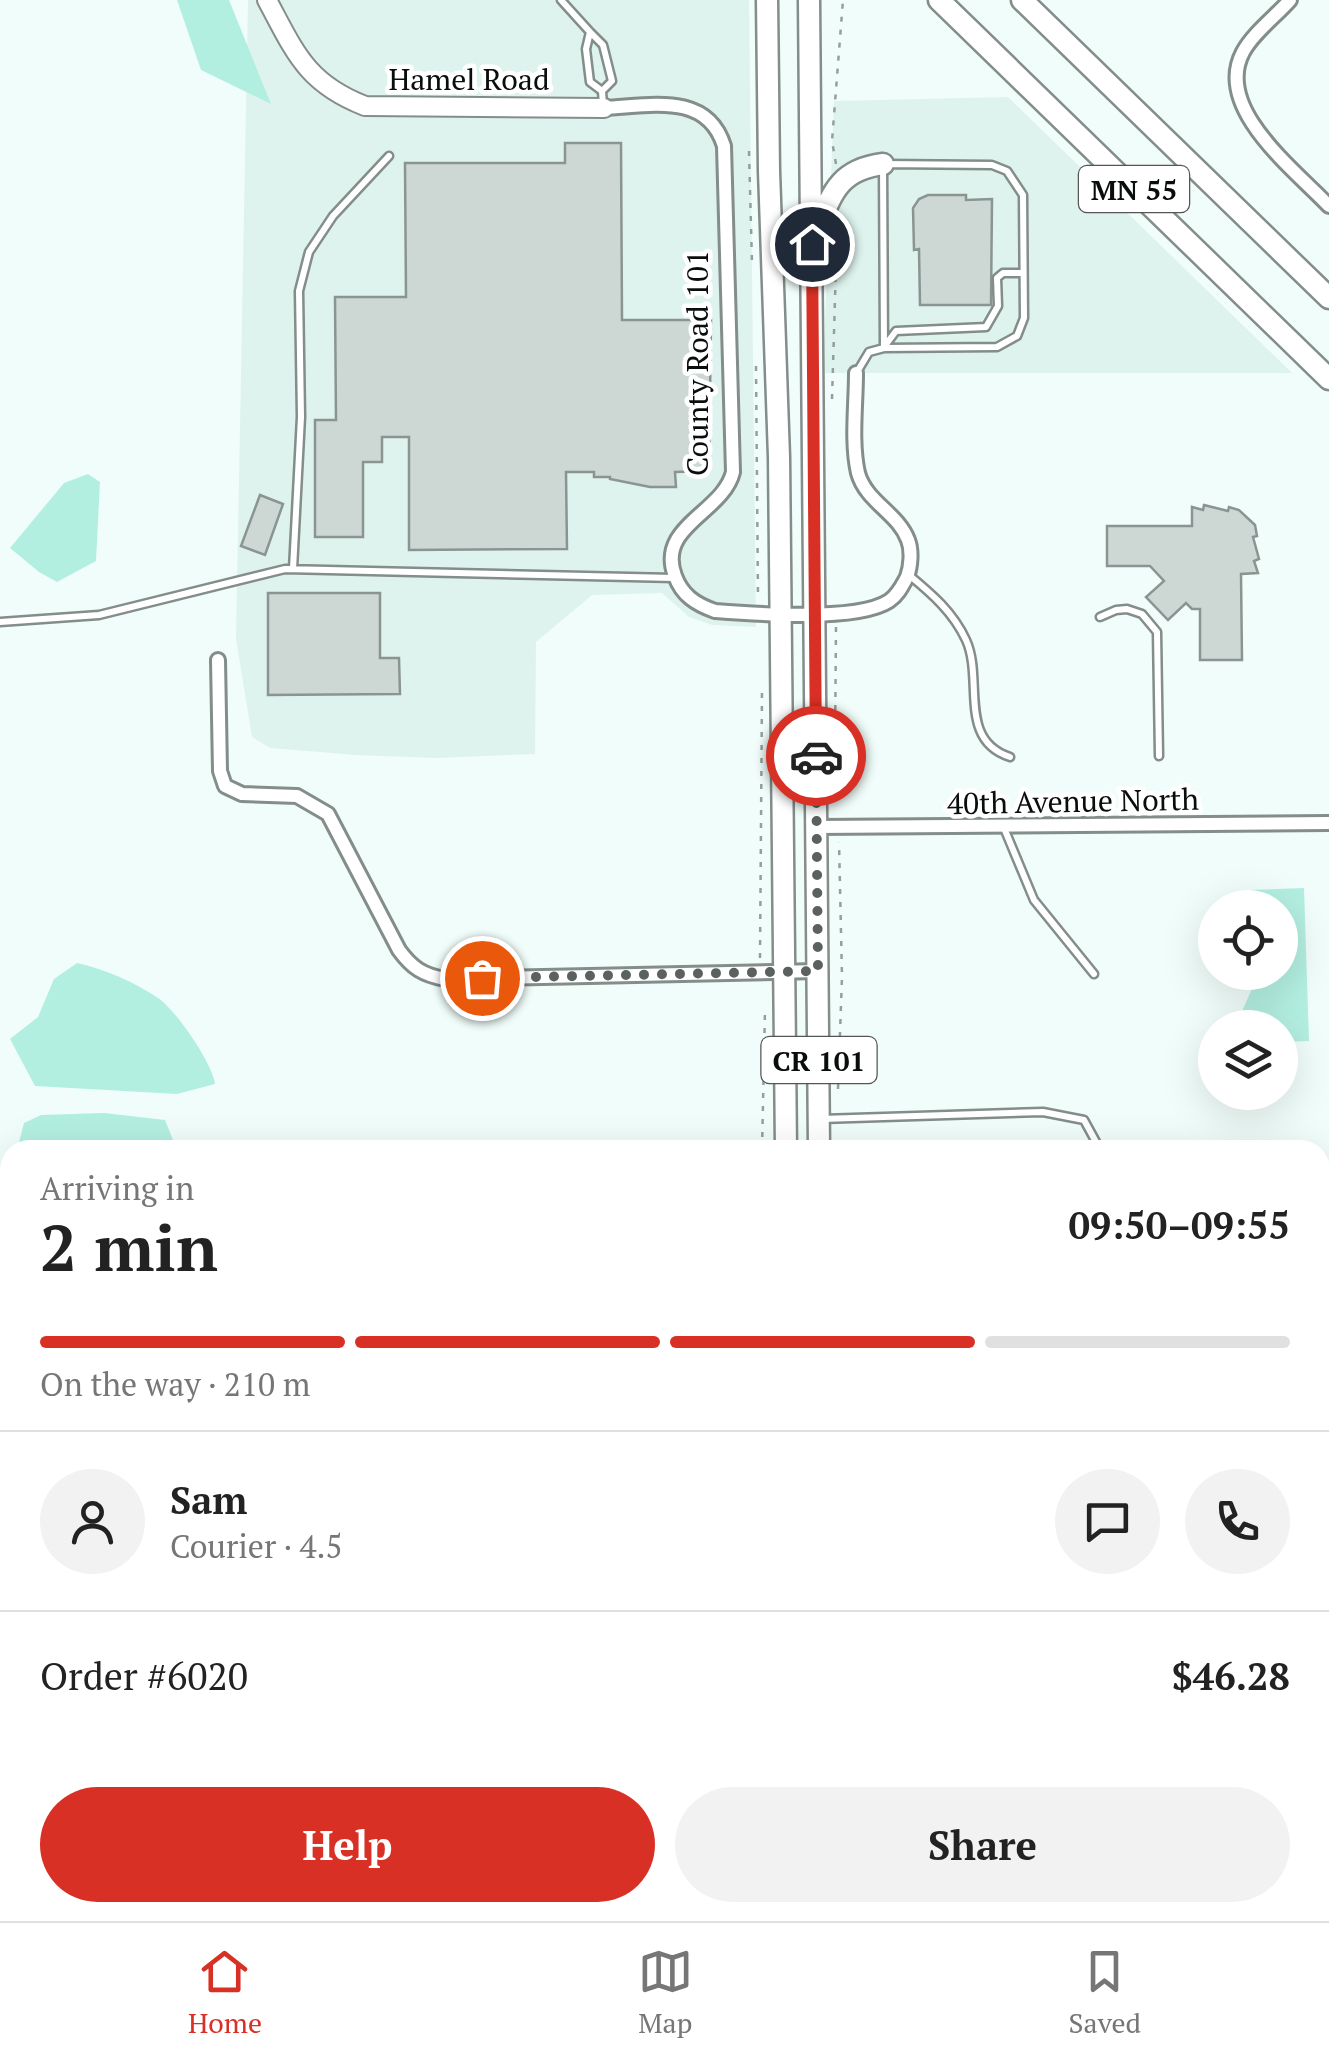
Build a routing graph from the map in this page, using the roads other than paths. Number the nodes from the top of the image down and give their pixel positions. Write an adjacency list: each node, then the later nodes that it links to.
1 (267, 0): 11 (street, Hamel Road)
2 (562, 0): 9 (lane)
3 (767, 0): 24 (main road, CR 101)
4 (810, 0): 10 (main road, CR 101)
5 (824, 0): 10 (main road)
6 (939, 0): 20 (main road, MN 55)
7 (1022, 0): 17 (main road, MN 55)
8 (1290, 0): 14 (street)
9 (590, 32): 11 (lane); 11 (lane)
10 (810, 38): 15 (main road, CR 101)
11 (603, 99): 23 (street, County Road 101)
12 (389, 156): 21 (lane)
13 (883, 164): 15 (main road); 16 (lane); 18 (lane)
14 (1329, 206)
15 (812, 244): 25 (main road, CR 101)
16 (1024, 273): 18 (lane); 18 (lane)
17 (1329, 298)
18 (884, 348): 19 (lane)
19 (856, 374): 22 (street)
20 (1329, 378)
21 (293, 569): 23 (lane); 27 (lane)
22 (908, 574): 25 (street); 30 (lane)
23 (676, 578): 24 (street)
24 (781, 613): 25 (street); 34 (main road, CR 101)
25 (815, 613): 33 (main road, CR 101)
26 (1100, 617): 29 (lane)
27 (0, 622)
28 (218, 660): 34 (street)
29 (1159, 756)
30 (1010, 758)
31 (1329, 822): 32 (street, 40th Avenue North)
32 (1003, 826): 33 (street, 40th Avenue North); 36 (lane)
33 (827, 828): 35 (main road, CR 101)
34 (784, 971): 35 (street); 38 (main road, CR 101)
35 (818, 971): 37 (main road, CR 101)
36 (1094, 974)
37 (828, 1118): 39 (main road, CR 101); 40 (lane)
38 (786, 1140)
39 (822, 1140)
40 (1095, 1140)

